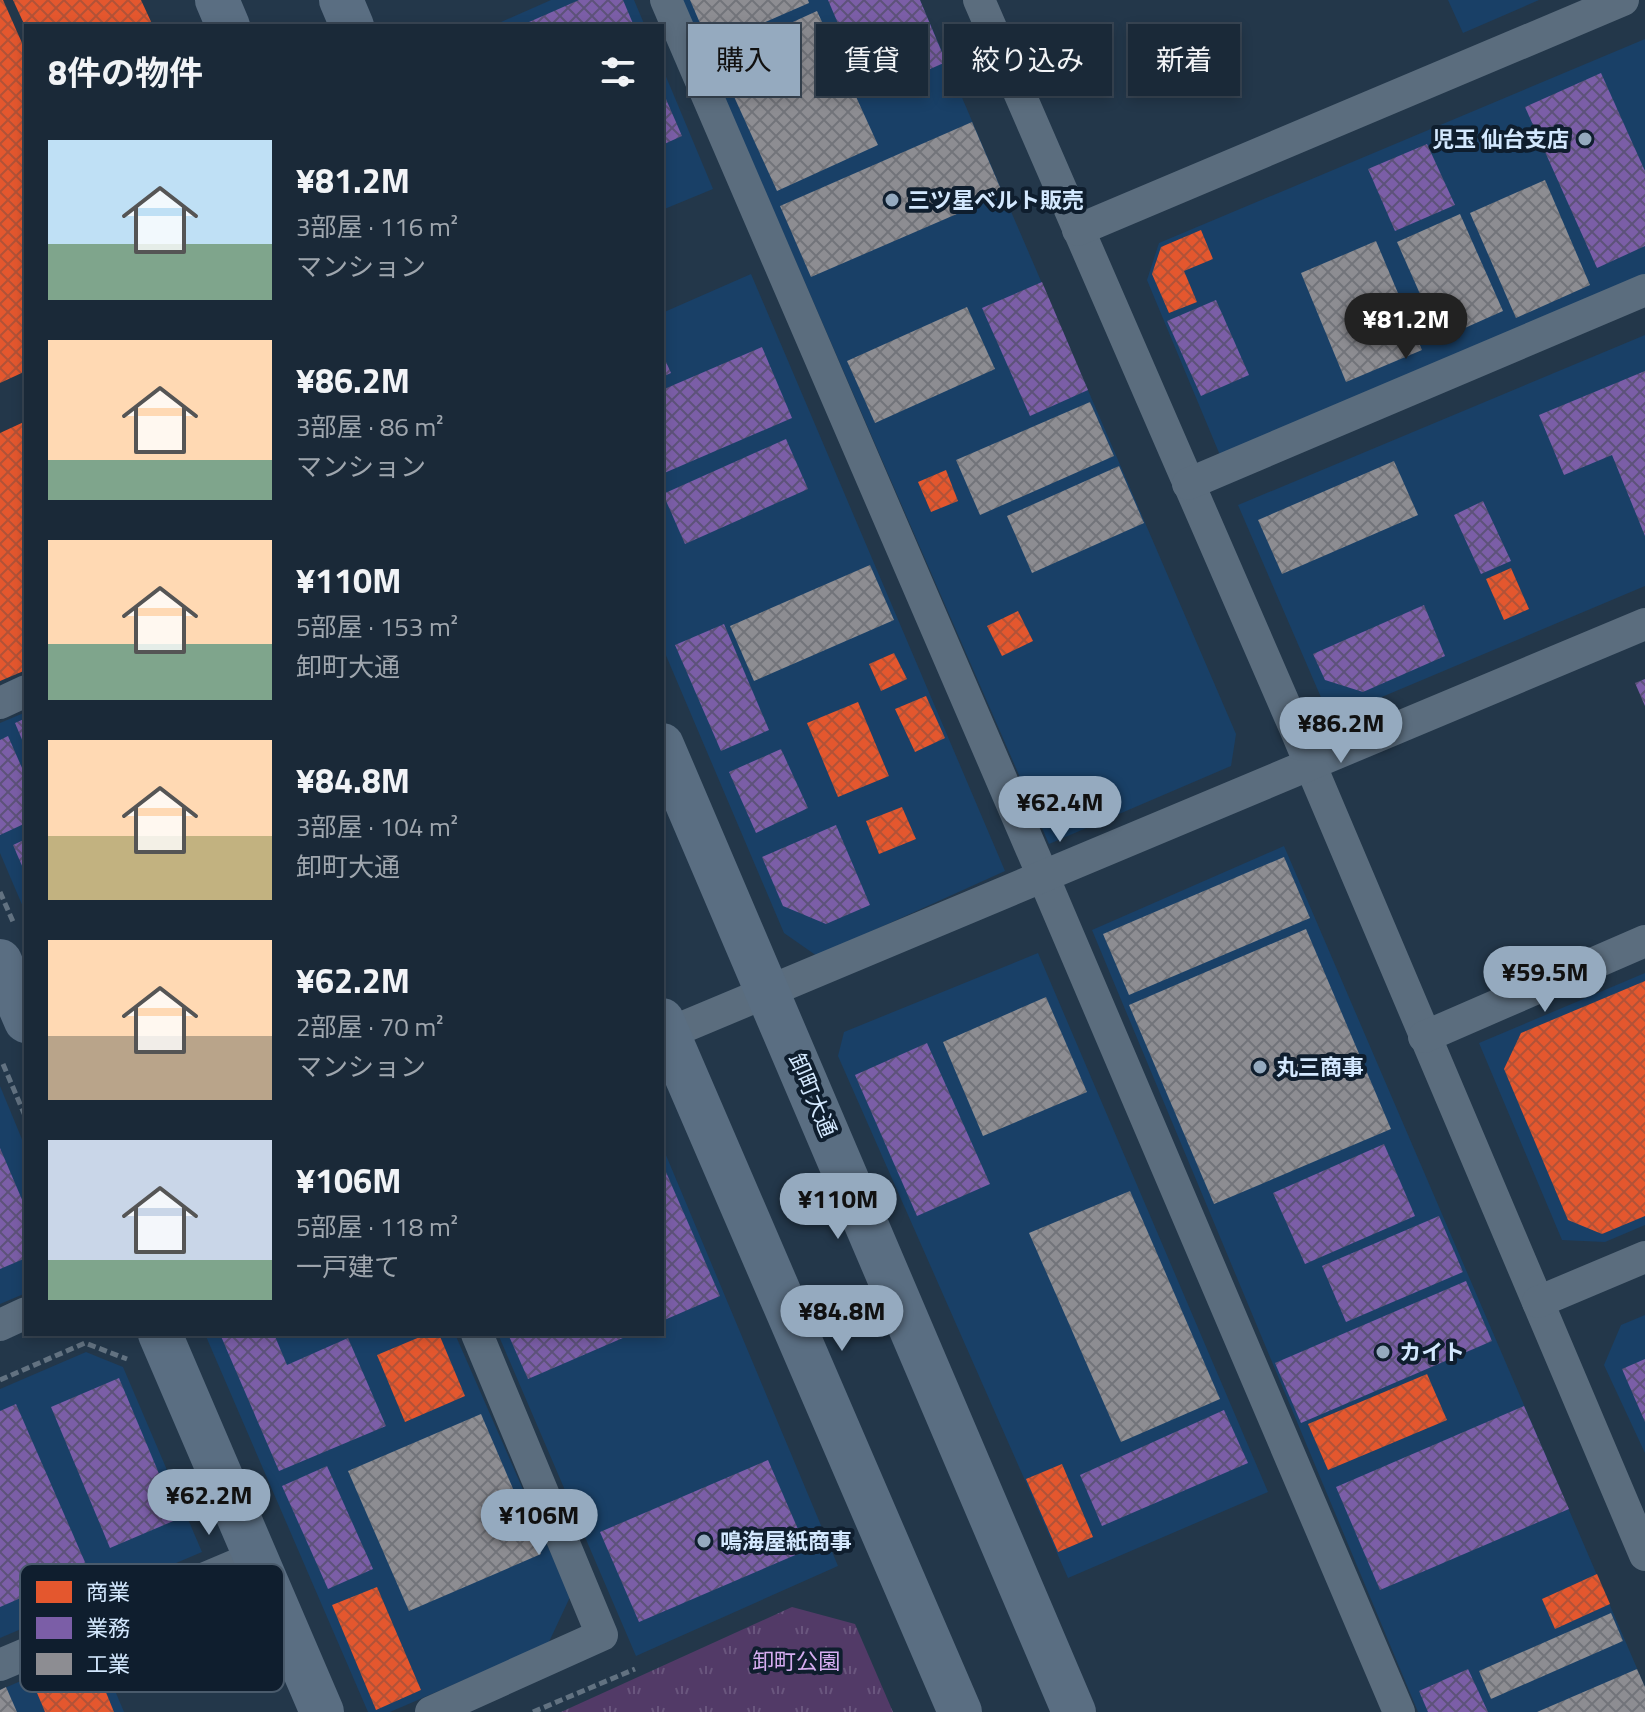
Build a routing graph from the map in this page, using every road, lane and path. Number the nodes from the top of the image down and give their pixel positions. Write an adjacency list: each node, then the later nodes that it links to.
1 (217, 0): 6 (street)
2 (341, 0): 7 (street)
3 (666, 0): 16 (street)
4 (979, 0): 8 (street)
5 (1623, 0): 8 (street)
6 (227, 24)
7 (351, 24)
8 (1078, 230): 10 (street)
9 (1645, 290): 10 (street)
10 (1188, 484): 15 (street)
11 (1645, 624): 15 (street)
12 (24, 692): 13 (street)
13 (0, 703)
14 (664, 750): 19 (street, 卸町大通)
15 (1310, 764): 16 (street); 22 (street)
16 (1043, 876): 19 (street); 46 (street)
17 (1645, 941): 22 (street)
18 (0, 961): 20 (street)
19 (769, 991): 21 (street); 45 (street, 卸町大通)
20 (16, 1016)
21 (664, 1030): 44 (street)
22 (1424, 1037): 26 (street)
23 (3, 1064): 24 (path)
24 (24, 1113)
25 (1645, 1257): 26 (street)
26 (1538, 1302): 33 (street)
27 (24, 1314): 28 (street)
28 (0, 1325)
29 (161, 1336): 34 (street)
30 (478, 1336): 42 (street)
31 (85, 1343): 32 (path)
32 (0, 1380)
33 (1645, 1555)
34 (255, 1557): 35 (street); 36 (street)
35 (238, 1564)
36 (258, 1564)
37 (284, 1624): 41 (street)
38 (20, 1657): 39 (street)
39 (0, 1665)
40 (635, 1669): 43 (path)
41 (322, 1712)
42 (431, 1712)
43 (533, 1712)
44 (960, 1712)
45 (1074, 1712)
46 (1399, 1712)

